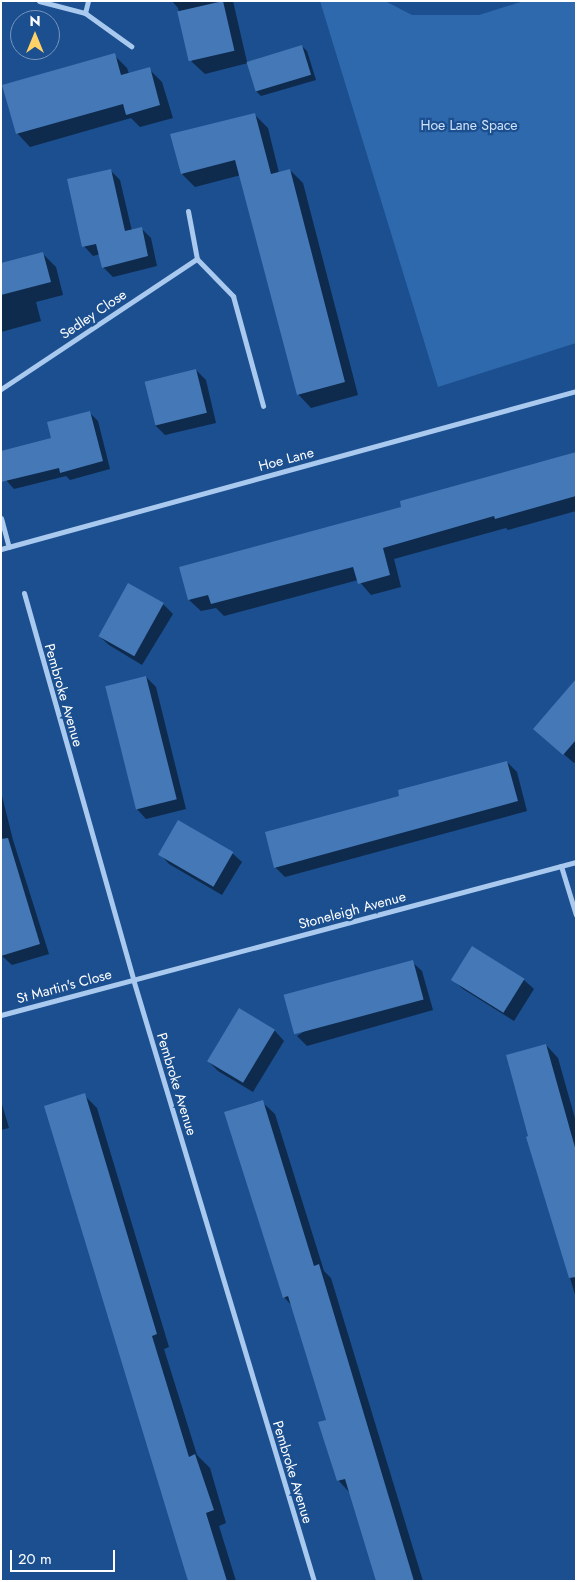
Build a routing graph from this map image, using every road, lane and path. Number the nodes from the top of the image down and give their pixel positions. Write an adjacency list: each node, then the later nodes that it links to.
1 (39, 1): 3 (street)
2 (88, 1): 3 (street)
3 (84, 13): 4 (street)
4 (131, 46)
5 (188, 211): 6 (street)
6 (197, 259): 7 (street, Sedley Close); 9 (street)
7 (1, 389)
8 (576, 391): 11 (street, Hoe Lane)
9 (263, 406)
10 (1, 518): 11 (street)
11 (9, 547): 12 (street, Hoe Lane)
12 (1, 549)
13 (24, 592): 17 (street, Pembroke Avenue)
14 (576, 862): 15 (street, Stoneleigh Avenue)
15 (561, 866): 16 (street); 17 (street, Stoneleigh Avenue)
16 (576, 915)
17 (133, 979): 18 (street, St Martin's Close); 19 (street, Pembroke Avenue)
18 (1, 1015)
19 (314, 1581)

